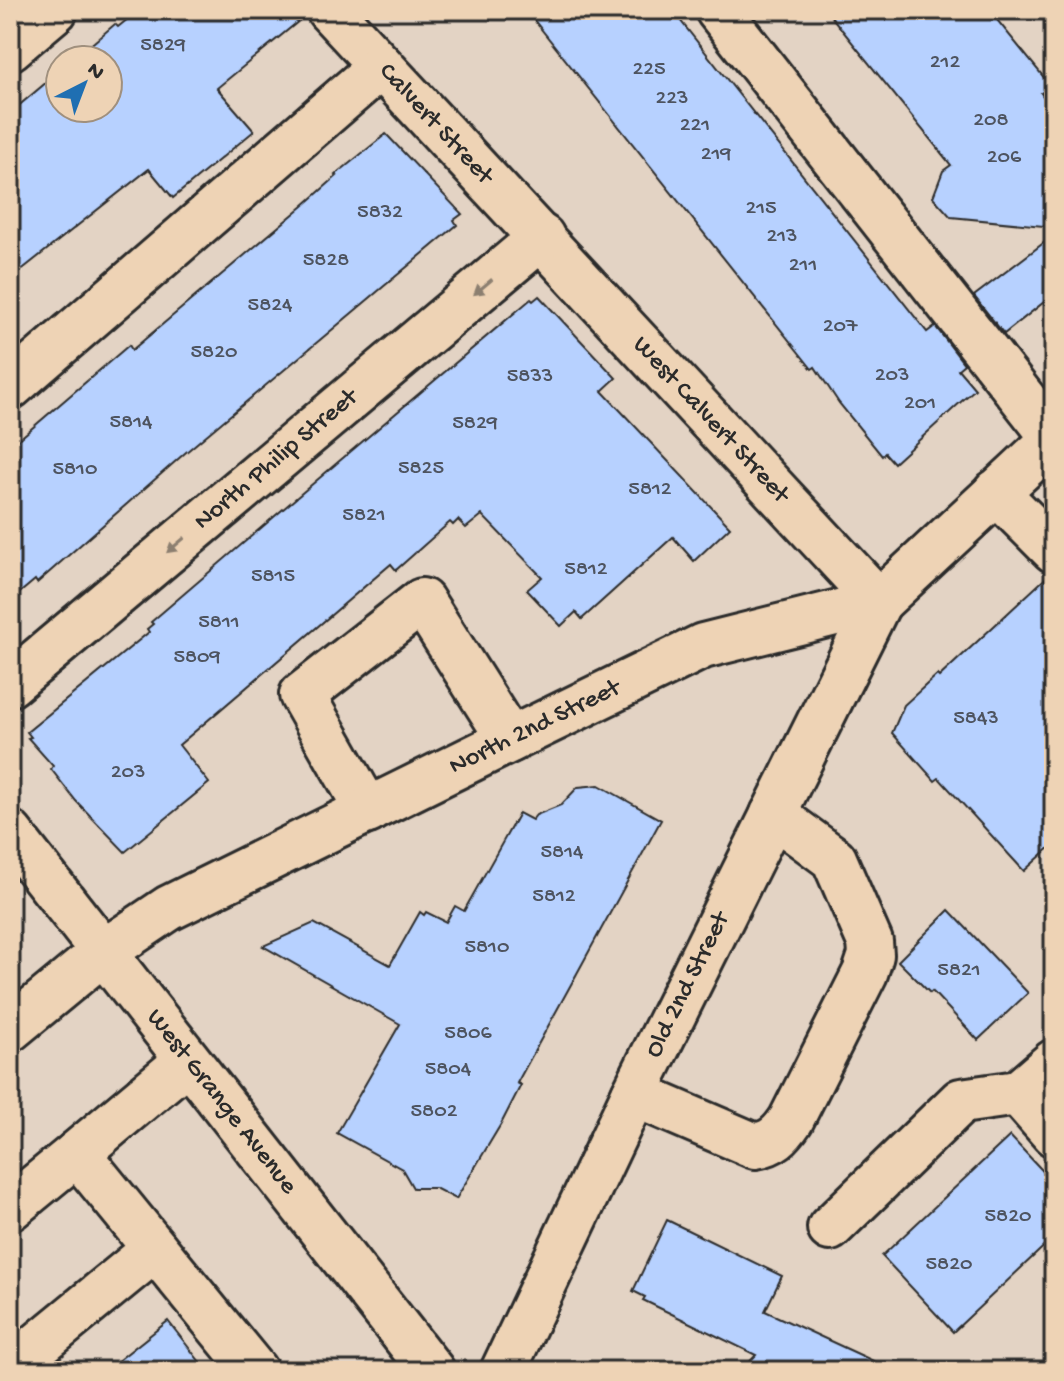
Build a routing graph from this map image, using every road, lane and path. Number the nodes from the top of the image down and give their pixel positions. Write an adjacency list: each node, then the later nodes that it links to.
1 (55, 10): 4 (street)
2 (329, 10): 5 (street, Calvert Street)
3 (718, 10): 8 (street)
4 (10, 48)
5 (381, 66): 6 (street, Calvert Street); 7 (street)
6 (542, 237): 11 (street, West Calvert Street); 12 (street, North Philip Street, one-way to 12)
7 (10, 387)
8 (1054, 439): 9 (street, North 2nd Street)
9 (996, 492): 10 (street); 11 (street, North 2nd Street)
10 (1054, 550)
11 (879, 602): 13 (street, North 2nd Street); 15 (street, Old 2nd Street)
12 (10, 684)
13 (510, 740): 14 (street, North 2nd Street); 14 (street)
14 (368, 811): 17 (street, North 2nd Street)
15 (773, 814): 22 (street, Old 2nd Street); 22 (street)
16 (10, 833): 17 (street, West Grange Avenue)
17 (102, 953): 18 (street, North 2nd Street); 19 (street, West Grange Avenue)
18 (10, 1029)
19 (187, 1061): 24 (street); 30 (street, West Grange Avenue)
20 (1054, 1062): 21 (street)
21 (1018, 1093): 23 (street); 26 (street)
22 (634, 1094): 31 (street, Old 2nd Street)
23 (1054, 1134)
24 (77, 1153): 25 (street); 27 (street)
25 (10, 1208)
26 (830, 1228)
27 (155, 1249): 28 (street); 29 (street)
28 (10, 1368)
29 (255, 1371)
30 (432, 1371)
31 (503, 1371)

